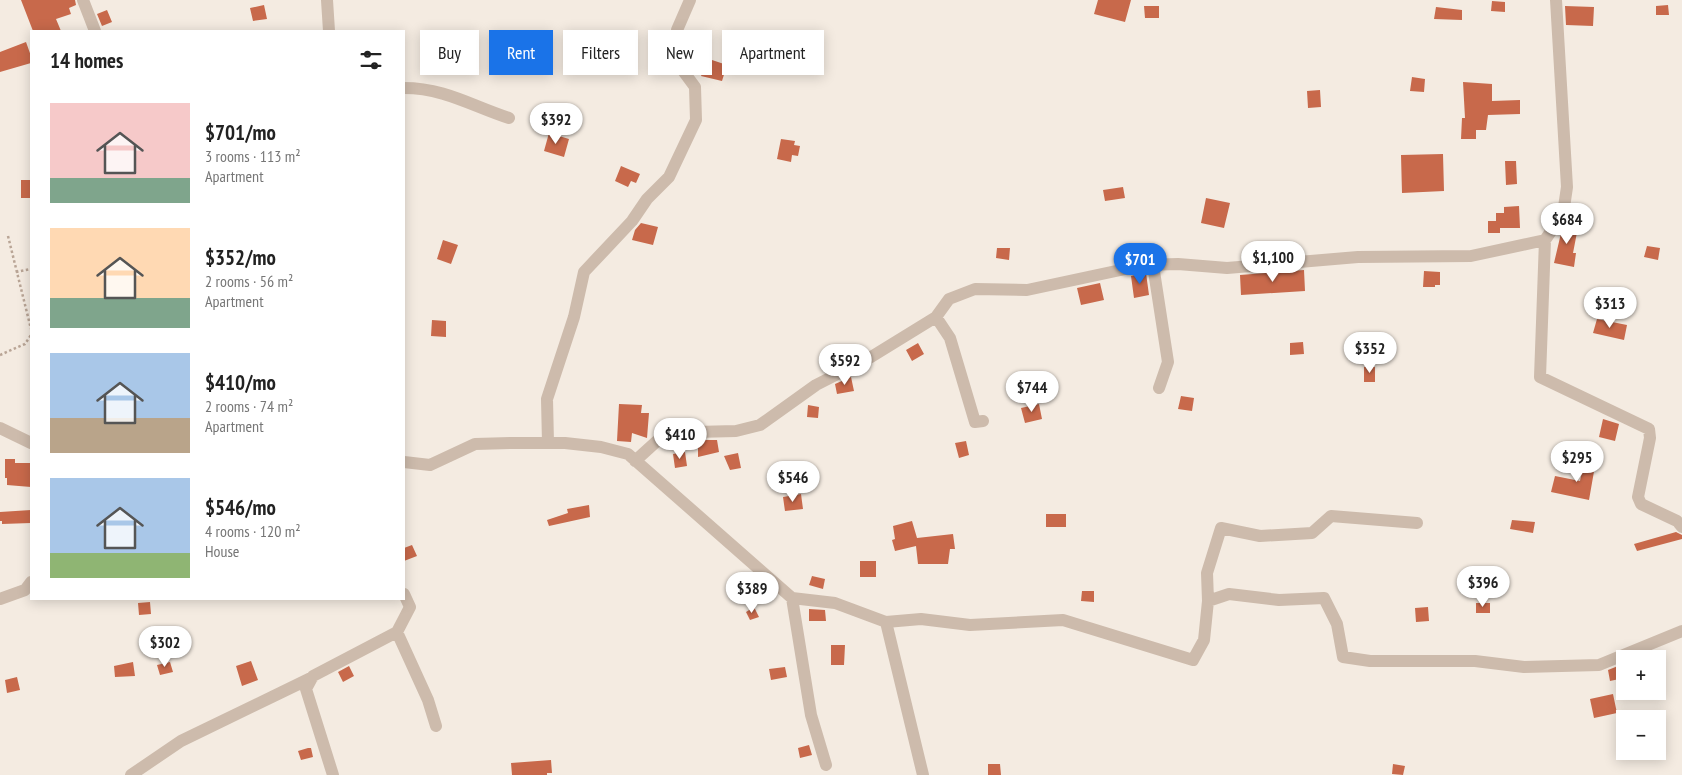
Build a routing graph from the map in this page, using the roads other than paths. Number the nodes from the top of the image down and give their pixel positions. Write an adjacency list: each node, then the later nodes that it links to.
1 (83, 0): 5 (street)
2 (327, 0): 6 (street)
3 (690, 0): 16 (street)
4 (1556, 0): 9 (street)
5 (95, 30)
6 (329, 30)
7 (405, 88): 8 (street)
8 (508, 118)
9 (1545, 240): 10 (street); 20 (street)
10 (1153, 265): 11 (street); 12 (street)
11 (936, 317): 13 (street); 17 (street)
12 (1159, 388)
13 (983, 421)
14 (0, 428): 15 (street)
15 (30, 443)
16 (548, 443): 17 (street); 18 (street)
17 (635, 461): 23 (street)
18 (405, 462)
19 (1417, 524): 25 (street)
20 (1682, 527)
21 (30, 583): 24 (street)
22 (405, 596): 28 (street)
23 (792, 598): 26 (street); 31 (street)
24 (0, 599)
25 (1208, 601): 26 (street); 27 (street)
26 (886, 622): 34 (street)
27 (1682, 631)
28 (397, 632): 29 (street); 30 (street)
29 (313, 676): 32 (street); 33 (street)
30 (436, 726)
31 (826, 766)
32 (130, 775)
33 (333, 775)
34 (923, 775)

